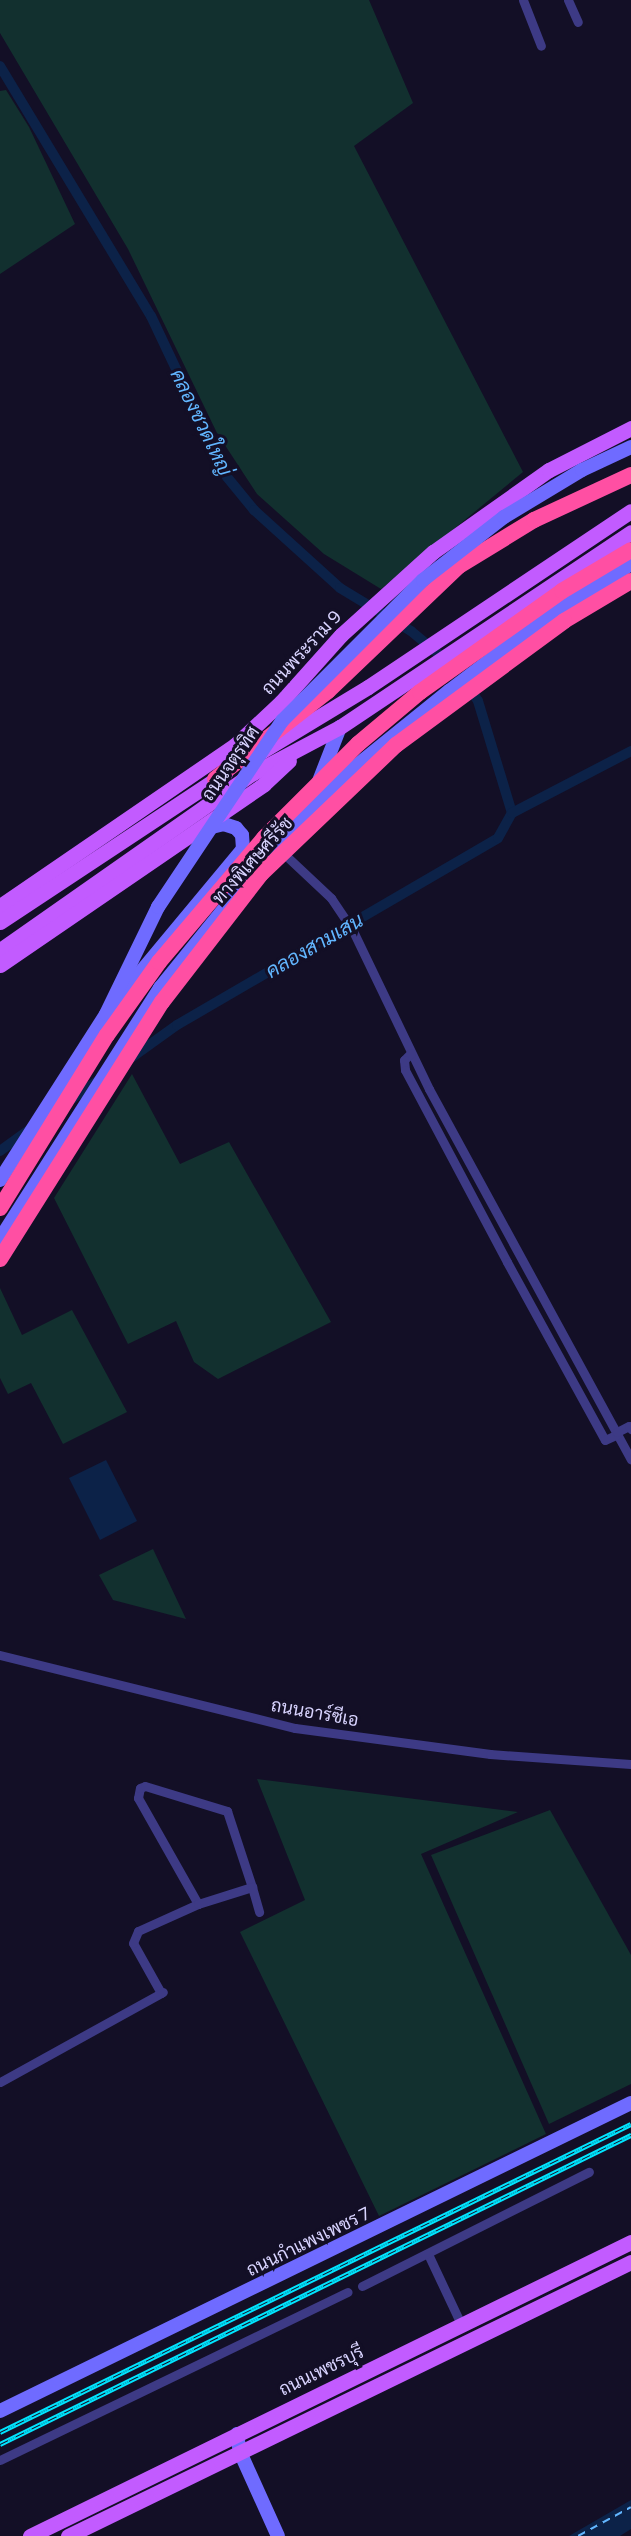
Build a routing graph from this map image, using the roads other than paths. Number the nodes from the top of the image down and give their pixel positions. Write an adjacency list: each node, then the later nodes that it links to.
1 (523, 0): 4 (street)
2 (568, 0): 3 (street)
3 (578, 22)
4 (541, 46)
5 (631, 428): 15 (main road, ถนนพระราม 9)
6 (631, 447): 27 (main road, ถนนจตุรทิศ, bridge)
7 (626, 477): 13 (highway)
8 (631, 511): 17 (main road)
9 (631, 532): 14 (main road)
10 (631, 549): 32 (highway, ทางพิเศษศรีรัช, bridge)
11 (631, 564): 18 (main road)
12 (631, 580): 35 (highway, ทางพิเศษศรีรัช, bridge)
13 (328, 691): 15 (main road); 17 (highway)
14 (340, 728): 16 (main road); 18 (main road)
15 (235, 745): 22 (main road, ถนนพระราม 9)
16 (304, 747): 19 (main road); 26 (main road)
17 (215, 779): 23 (main road)
18 (306, 813): 20 (main road)
19 (198, 831): 21 (main road); 26 (main road)
20 (275, 846): 21 (main road); 28 (street); 33 (main road)
21 (243, 849): 27 (main road, bridge)
22 (77, 853): 23 (main road); 24 (main road, ถนนพระราม 9)
23 (28, 902): 25 (main road)
24 (0, 906)
25 (0, 922)
26 (2, 957)
27 (106, 1014): 31 (main road, ถนนจตุรทิศ, bridge)
28 (411, 1053): 29 (street); 30 (street)
29 (448, 1125): 30 (street); 34 (street)
30 (437, 1131): 36 (street)
31 (0, 1180)
32 (0, 1208)
33 (0, 1239)
34 (518, 1257): 36 (street); 37 (street)
35 (0, 1258)
36 (507, 1262): 38 (street)
37 (559, 1328): 38 (street); 39 (street)
38 (547, 1334): 40 (street)
39 (601, 1401): 40 (street); 42 (street)
40 (588, 1408): 42 (street)
41 (631, 1429): 42 (street)
42 (617, 1433): 43 (street)
43 (631, 1459)
44 (0, 1655): 45 (street, ถนนอาร์ซีเอ)
45 (631, 1764)
46 (252, 1887): 47 (street); 47 (street); 48 (street)
47 (198, 1904): 49 (street)
48 (259, 1912)
49 (0, 2082)
50 (631, 2103): 59 (main road, ถนนกำแพงเพชร 7)
51 (589, 2172): 53 (street)
52 (631, 2242): 57 (main road, ถนนเพชรบุรี)
53 (428, 2254): 55 (street); 57 (street)
54 (631, 2262): 58 (main road, ถนนเพชรบุรี)
55 (362, 2286)
56 (347, 2292): 62 (street)
57 (466, 2321): 58 (main road); 60 (main road, ถนนเพชรบุรี)
58 (478, 2336): 61 (main road, ถนนเพชรบุรี)
59 (0, 2411)
60 (237, 2434): 61 (main road); 63 (main road, ถนนเพชรบุรี)
61 (240, 2452): 64 (main road, ถนนเพชรบุรี); 65 (main road)
62 (0, 2460)
63 (30, 2536)
64 (68, 2536)
65 (278, 2536)

